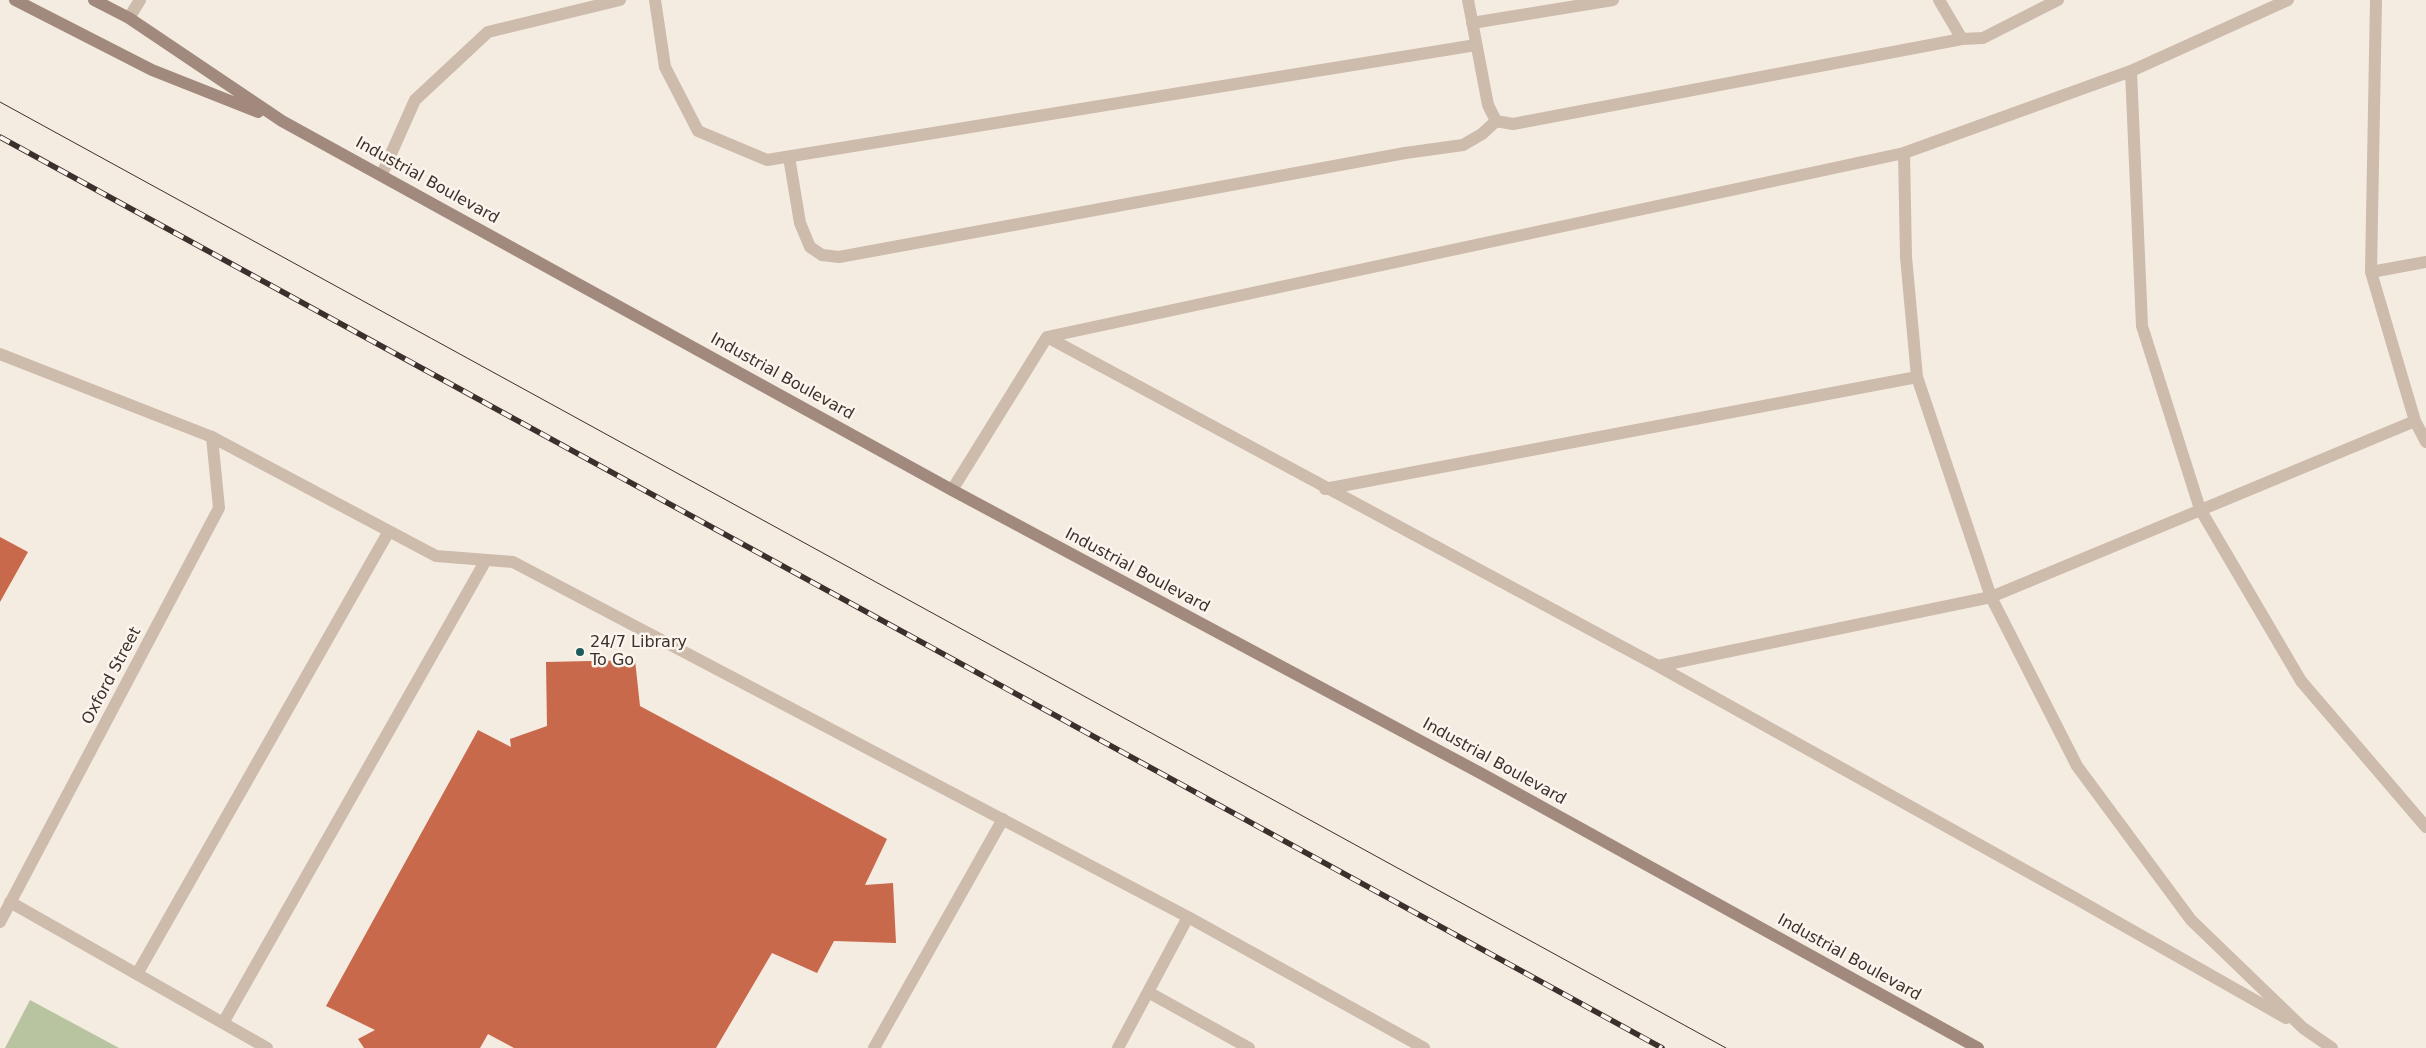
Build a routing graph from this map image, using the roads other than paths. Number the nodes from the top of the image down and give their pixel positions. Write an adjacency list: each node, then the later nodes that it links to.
1 (15, 0): 17 (main road, Industrial Boulevard)
2 (94, 0): 12 (main road, Industrial Boulevard)
3 (140, 0): 12 (street)
4 (620, 0): 21 (street)
5 (655, 0): 20 (street)
6 (1468, 0): 13 (street)
7 (1613, 0): 13 (street)
8 (1939, 0): 14 (street)
9 (2058, 0): 14 (street)
10 (2288, 0): 16 (street)
11 (2376, 0): 23 (street)
12 (129, 18): 17 (main road, Industrial Boulevard)
13 (1472, 23): 15 (street)
14 (1962, 39): 18 (street)
15 (1476, 45): 18 (street); 20 (street)
16 (2131, 72): 19 (street); 32 (street)
17 (282, 121): 21 (main road, Industrial Boulevard)
18 (1496, 121): 20 (street)
19 (1904, 153): 24 (street); 26 (street)
20 (789, 157)
21 (382, 174): 31 (main road, Industrial Boulevard)
22 (2426, 262): 23 (street)
23 (2371, 272): 27 (street)
24 (1047, 337): 30 (street); 31 (street)
25 (0, 354): 28 (street)
26 (1917, 377): 30 (street); 35 (street)
27 (2415, 421): 29 (street); 32 (street)
28 (212, 437): 33 (street); 39 (street, Oxford Street)
29 (2426, 442)
30 (1325, 489): 36 (street)
31 (952, 490): 51 (main road, Industrial Boulevard)
32 (2200, 509): 35 (street); 38 (street)
33 (389, 531): 34 (street); 42 (street)
34 (486, 560): 37 (street); 44 (street)
35 (1991, 597): 36 (street); 45 (street)
36 (1658, 666): 45 (street)
37 (1003, 819): 40 (street); 47 (street)
38 (2426, 827)
39 (10, 902): 41 (street, Oxford Street); 42 (street)
40 (1188, 916): 43 (street); 50 (street)
41 (0, 922)
42 (137, 974): 44 (street)
43 (1148, 992): 48 (street); 49 (street)
44 (223, 1023): 46 (street)
45 (2303, 1028): 52 (street)
46 (267, 1048)
47 (874, 1048)
48 (1118, 1048)
49 (1250, 1048)
50 (1424, 1048)
51 (1978, 1048)
52 (2332, 1048)

